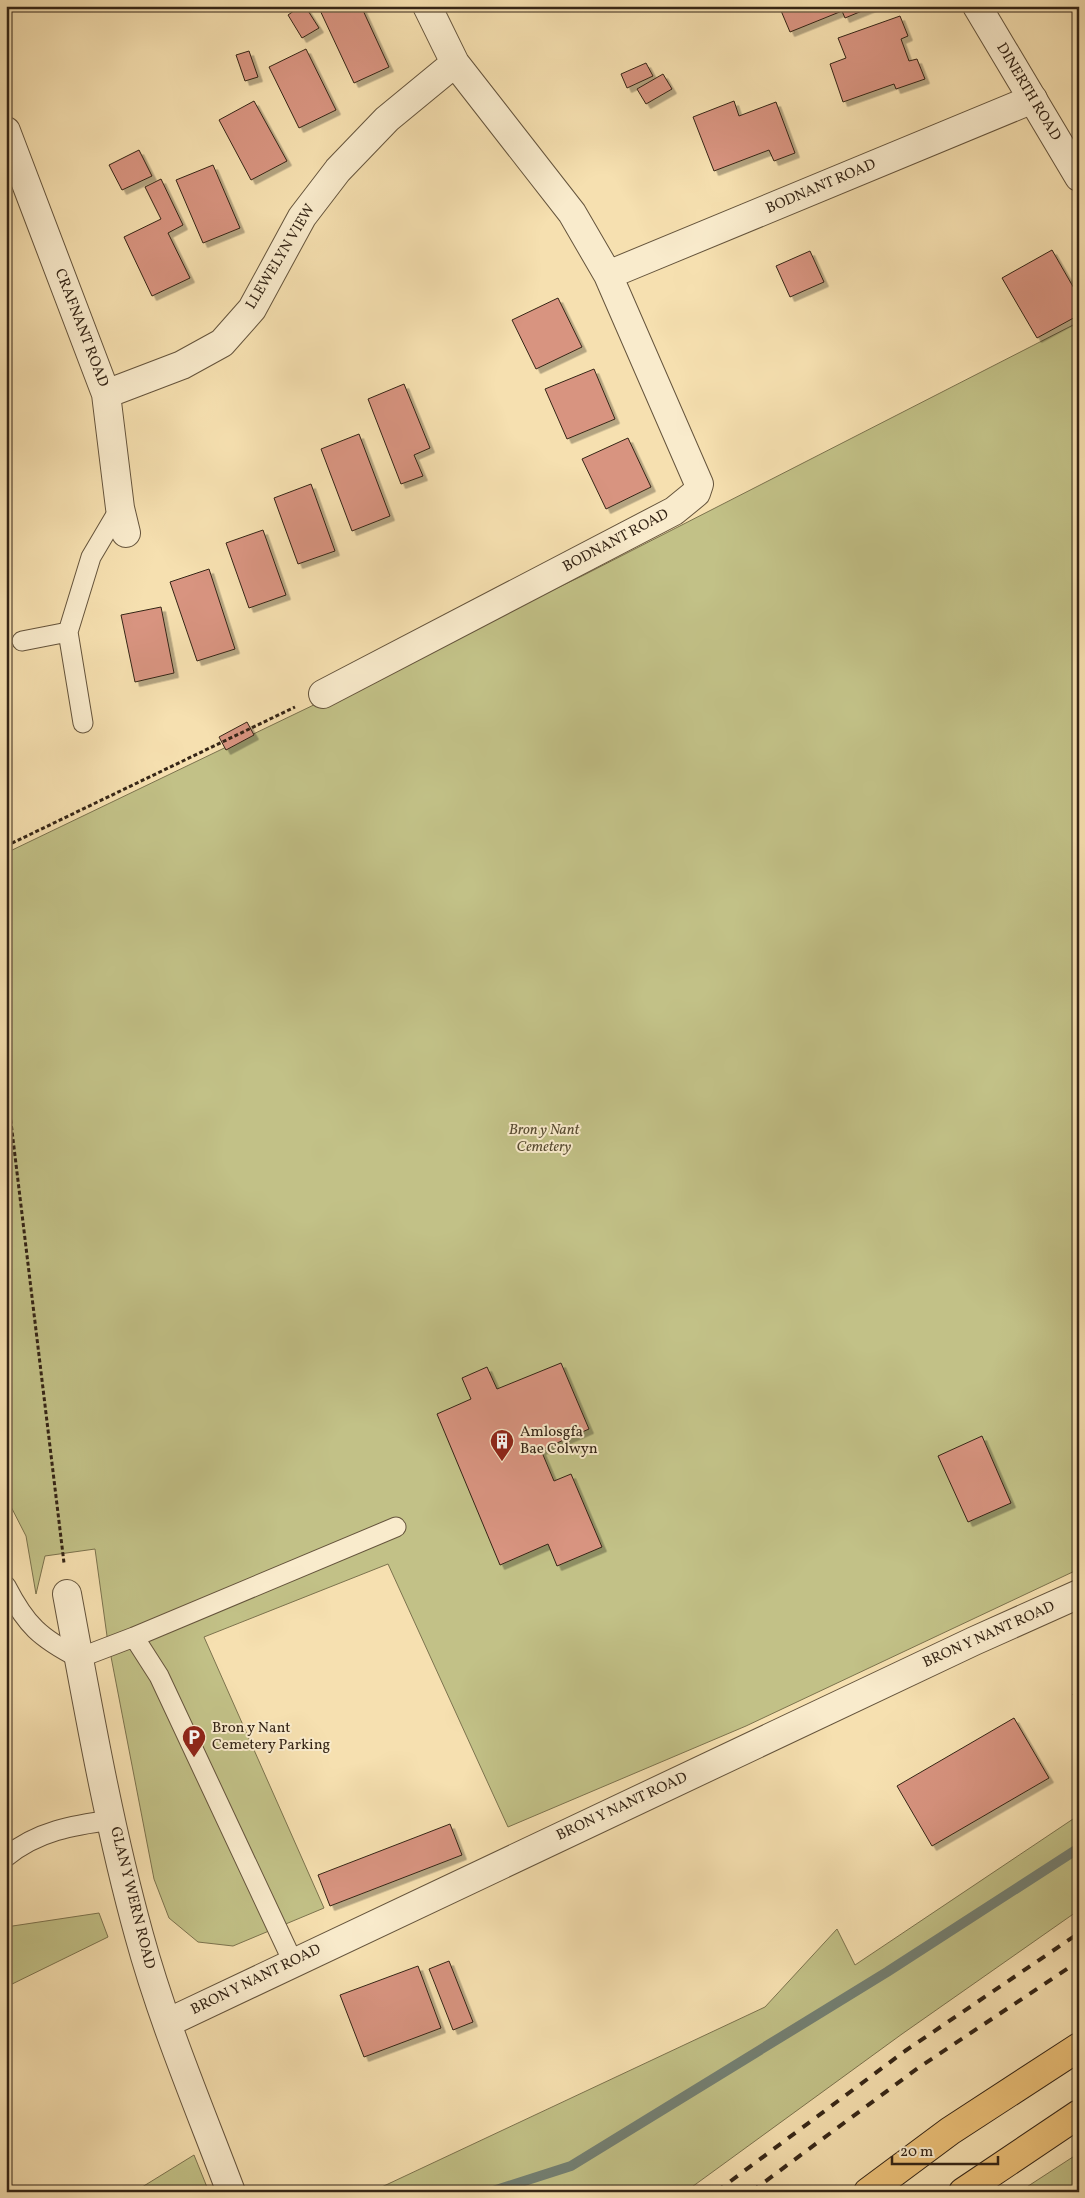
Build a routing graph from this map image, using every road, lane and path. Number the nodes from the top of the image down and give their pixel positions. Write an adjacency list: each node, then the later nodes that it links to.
1 (427, 6): 3 (street, BODNANT ROAD)
2 (977, 6): 4 (street, DINERTH ROAD)
3 (455, 64): 7 (street, BODNANT ROAD); 8 (street, LLEWELYN VIEW)
4 (1033, 99): 6 (street, DINERTH ROAD); 7 (street, BODNANT ROAD)
5 (6, 131): 8 (street, CRAFNANT ROAD)
6 (1079, 178)
7 (608, 275): 12 (street, BODNANT ROAD)
8 (106, 394): 9 (street, CRAFNANT ROAD)
9 (123, 520): 10 (lane)
10 (68, 632): 11 (lane); 13 (lane)
11 (22, 640)
12 (322, 694): 14 (path)
13 (83, 723)
14 (6, 846)
15 (6, 1081): 18 (path)
16 (396, 1527): 20 (lane)
17 (6, 1586): 21 (lane)
18 (67, 1594): 21 (street, GLAN Y WERN ROAD)
19 (1079, 1594): 24 (street, BRON Y NANT ROAD)
20 (134, 1638): 21 (lane); 24 (lane)
21 (79, 1658): 22 (street, GLAN Y WERN ROAD)
22 (112, 1820): 23 (lane); 25 (street, GLAN Y WERN ROAD)
23 (6, 1857)
24 (293, 1962): 25 (street, BRON Y NANT ROAD)
25 (166, 2023): 28 (street, GLAN Y WERN ROAD)
26 (1079, 2047): 29 (highway)
27 (1079, 2114): 30 (highway)
28 (231, 2192)
29 (868, 2192)
30 (963, 2192)

